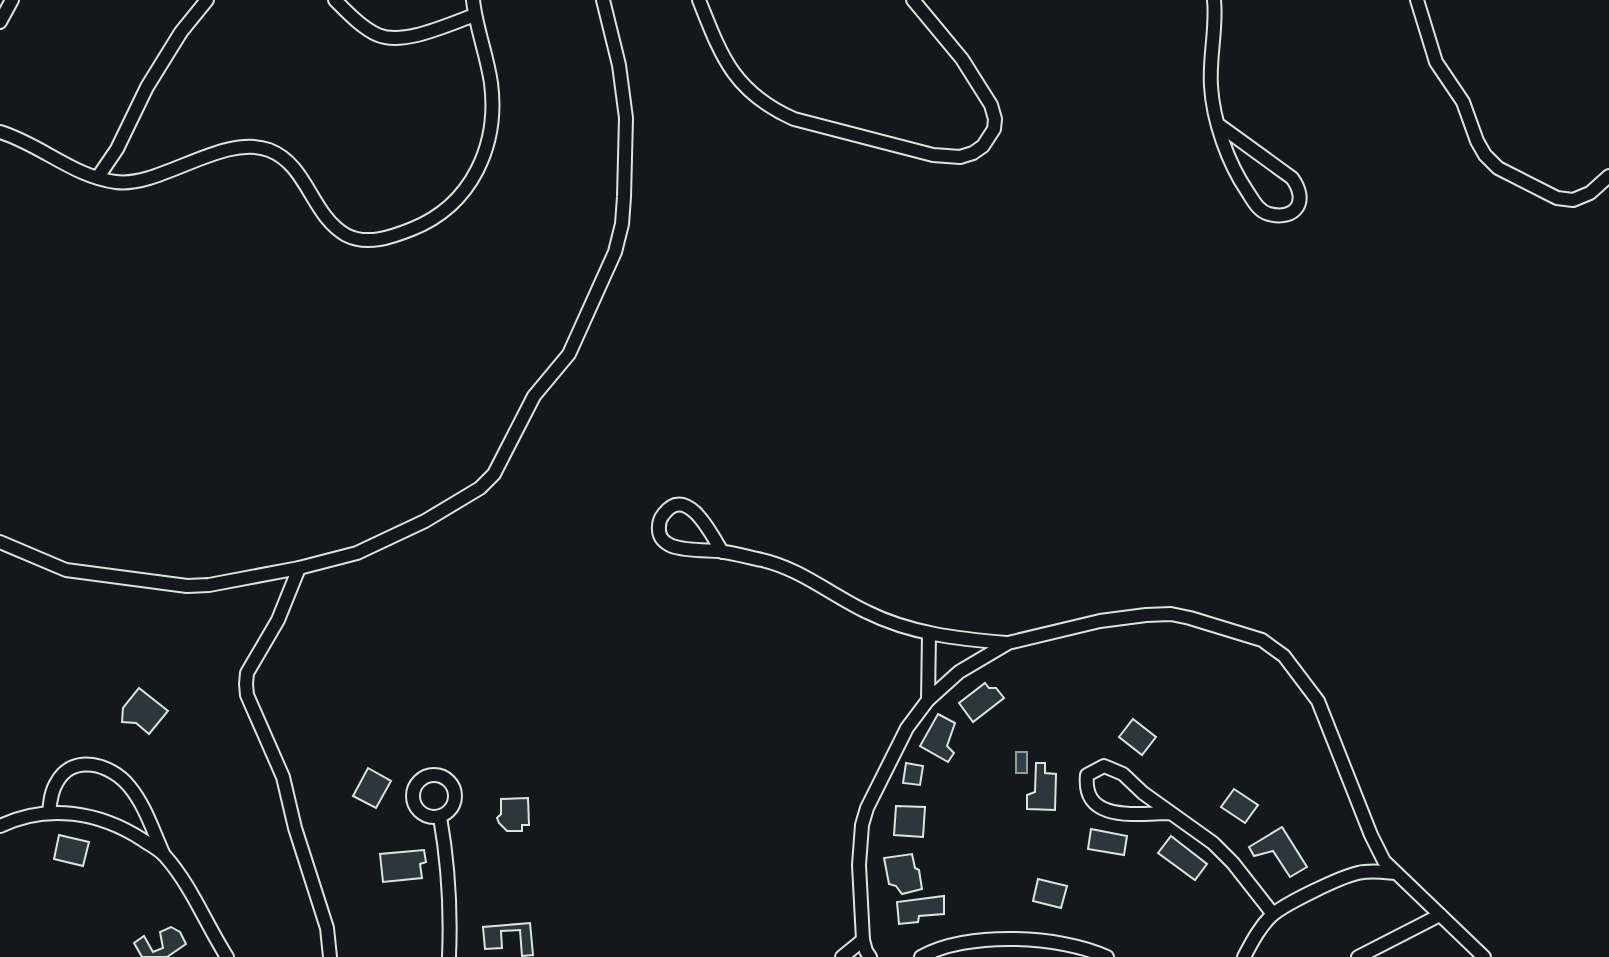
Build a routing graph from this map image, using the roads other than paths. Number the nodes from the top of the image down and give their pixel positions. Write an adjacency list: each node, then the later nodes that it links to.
1 (12, 0): 11 (street)
2 (207, 0): 15 (street)
3 (335, 0): 10 (street)
4 (473, 0): 10 (street)
5 (603, 0): 18 (street)
6 (699, 0): 7 (street)
7 (913, 0)
8 (1214, 0): 12 (street)
9 (1417, 0): 14 (street)
10 (475, 15): 15 (street)
11 (0, 22)
12 (1219, 125): 12 (street)
13 (0, 132): 15 (street)
14 (1609, 176)
15 (98, 177)
16 (0, 542): 18 (street)
17 (722, 552): 17 (street); 19 (street)
18 (299, 568): 32 (street)
19 (929, 634): 20 (street); 21 (street)
20 (1007, 643): 21 (street); 27 (street)
21 (928, 700): 30 (street)
22 (49, 813): 25 (street); 26 (street); 26 (street)
23 (1171, 813): 23 (street); 28 (street)
24 (440, 817): 33 (street)
25 (0, 826)
26 (164, 854): 31 (street)
27 (1396, 873): 28 (street); 29 (street)
28 (1273, 914): 38 (street)
29 (1440, 915): 39 (street); 40 (street)
30 (863, 940): 34 (street); 35 (street)
31 (227, 957)
32 (330, 957)
33 (449, 957)
34 (842, 957)
35 (870, 957)
36 (921, 957): 37 (street)
37 (1107, 957)
38 (1244, 957)
39 (1358, 957)
40 (1484, 957)

